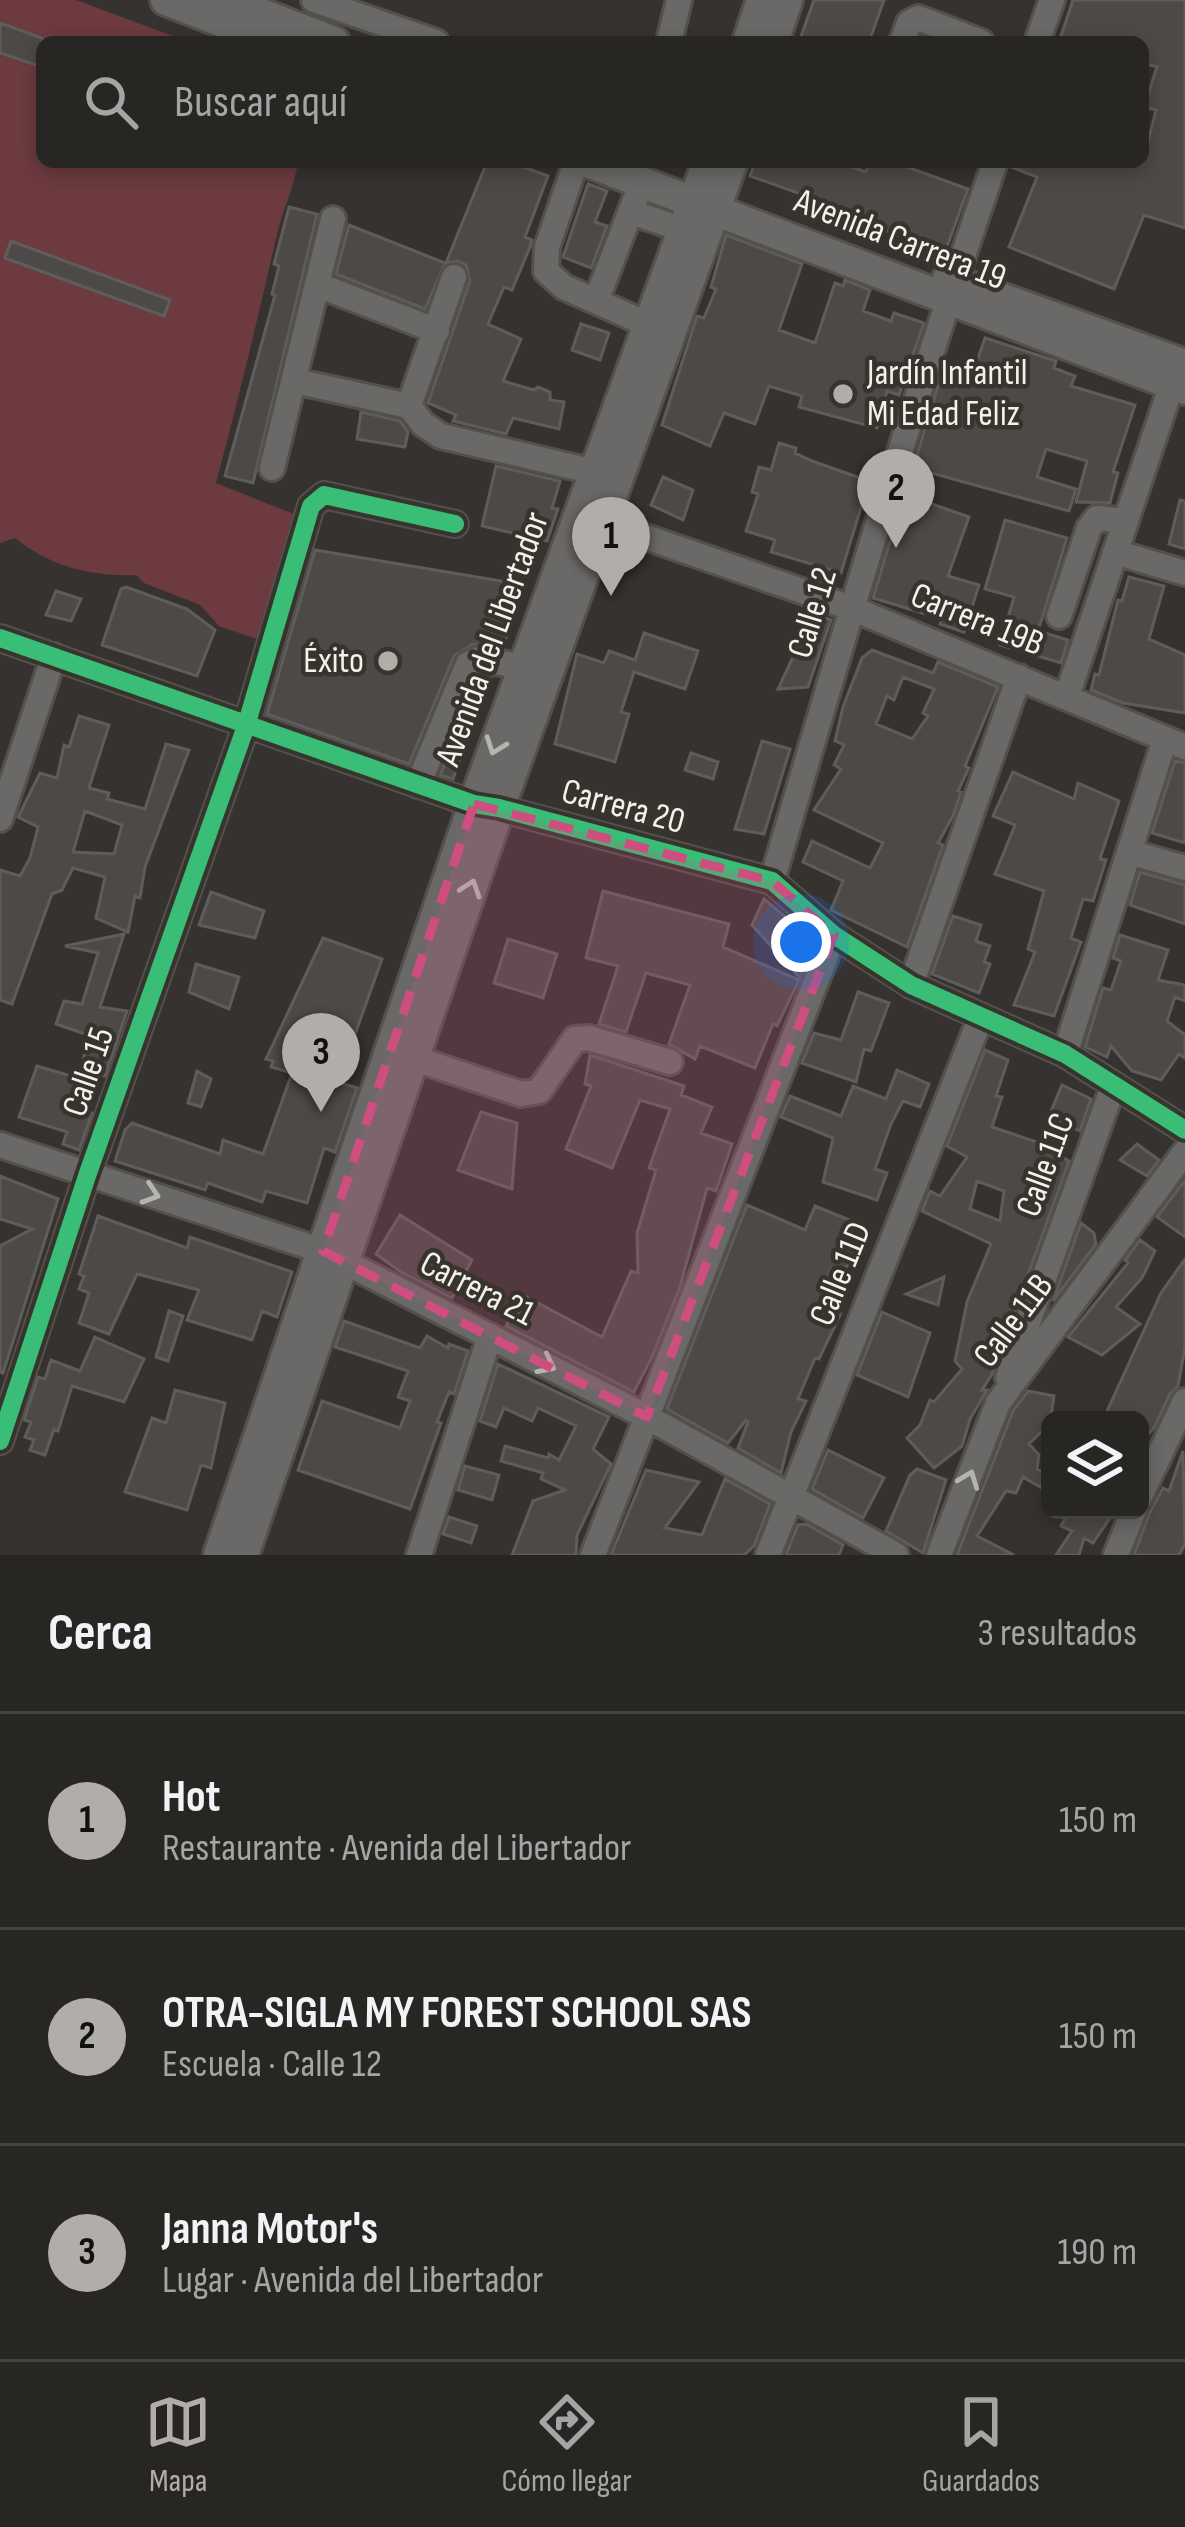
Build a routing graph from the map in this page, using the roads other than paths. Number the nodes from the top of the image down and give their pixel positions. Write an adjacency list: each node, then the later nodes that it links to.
1 (166, 0): 8 (main road)
2 (225, 0): 9 (main road)
3 (314, 0): 10 (street)
4 (679, 0): 11 (street)
5 (762, 0): 12 (main road)
6 (787, 0): 13 (main road)
7 (1052, 0): 16 (street)
8 (259, 36)
9 (318, 36)
10 (419, 36)
11 (670, 36)
12 (750, 36)
13 (774, 36)
14 (904, 36): 15 (street)
15 (964, 36)
16 (1039, 36)
17 (574, 168): 26 (street)
18 (601, 168): 20 (main road, Avenida Carrera 19)
19 (993, 168): 25 (street, Calle 12)
20 (639, 185): 21 (main road, Avenida Carrera 19); 21 (street); 26 (street)
21 (707, 185): 25 (main road, Avenida Carrera 19); 27 (main road, Avenida del Libertador); 35 (main road, Avenida del Libertador)
22 (332, 219): 24 (street)
23 (454, 278): 28 (street)
24 (317, 285): 28 (street); 30 (street)
25 (950, 291): 29 (main road, Avenida Carrera 19); 39 (street, Calle 12)
26 (596, 301): 27 (street)
27 (649, 325): 33 (main road, Avenida del Libertador)
28 (437, 331): 31 (street)
29 (1182, 371): 34 (street)
30 (296, 381): 31 (street); 32 (street)
31 (409, 406): 33 (street)
32 (272, 468)
33 (595, 472): 43 (main road, Avenida del Libertador)
34 (1126, 521): 37 (street); 40 (street)
35 (602, 522): 39 (street, Carrera 19B); 49 (main road, Avenida del Libertador)
36 (455, 524): 46 (street, Calle 15)
37 (1115, 552): 38 (street); 45 (street)
38 (1185, 573)
39 (851, 608): 44 (street, Carrera 19B); 53 (street, Calle 12)
40 (1059, 616)
41 (0, 638): 42 (street, Carrera 20)
42 (54, 656): 46 (street, Carrera 20); 50 (street)
43 (524, 667): 48 (street); 49 (main road, Avenida del Libertador, one-way to 49)
44 (1019, 677): 45 (street, Carrera 19B); 55 (street)
45 (1067, 696): 47 (street, Carrera 19B)
46 (246, 726): 48 (street, Carrera 20); 64 (street, Calle 15)
47 (1175, 743): 51 (street)
48 (418, 785): 49 (street, Carrera 20)
49 (486, 806): 53 (street, Carrera 20); 58 (main road, Avenida del Libertador, one-way to 49); 65 (main road, Avenida del Libertador)
50 (0, 819)
51 (1129, 852): 52 (street); 57 (street)
52 (1185, 868)
53 (772, 881): 54 (street, Carrera 20)
54 (834, 934): 55 (street, Carrera 20); 70 (street)
55 (911, 985): 56 (street, Carrera 20)
56 (980, 1019): 57 (street, Carrera 20); 73 (street, Calle 11D)
57 (1065, 1054): 60 (street, Carrera 20)
58 (412, 1058): 59 (street); 65 (main road, Avenida del Libertador)
59 (670, 1062)
60 (1113, 1087): 61 (street, Carrera 20); 69 (street, Calle 11C)
61 (1185, 1130)
62 (0, 1145): 64 (street, Carrera 21)
63 (1185, 1152): 69 (street, Calle 11B)
64 (88, 1173): 65 (street, Carrera 21, one-way to 65); 67 (street, Calle 15)
65 (333, 1256): 66 (street, Carrera 21); 76 (main road, Avenida del Libertador); 77 (main road, Avenida del Libertador)
66 (490, 1336): 70 (street, Carrera 21, one-way to 70); 78 (street)
67 (9, 1384): 71 (street, Calle 15)
68 (1185, 1401): 72 (street)
69 (998, 1403): 82 (street, Calle 11B, one-way to 69)
70 (647, 1417): 73 (street, Carrera 21); 79 (street)
71 (0, 1441)
72 (1149, 1477)
73 (791, 1497): 75 (street, Carrera 21); 80 (street, Calle 11D)
74 (1130, 1519): 83 (street)
75 (860, 1546): 81 (street, Carrera 21)
76 (219, 1555)
77 (243, 1555)
78 (419, 1555)
79 (593, 1555)
80 (768, 1555)
81 (896, 1555)
82 (939, 1555)
83 (1116, 1555)

